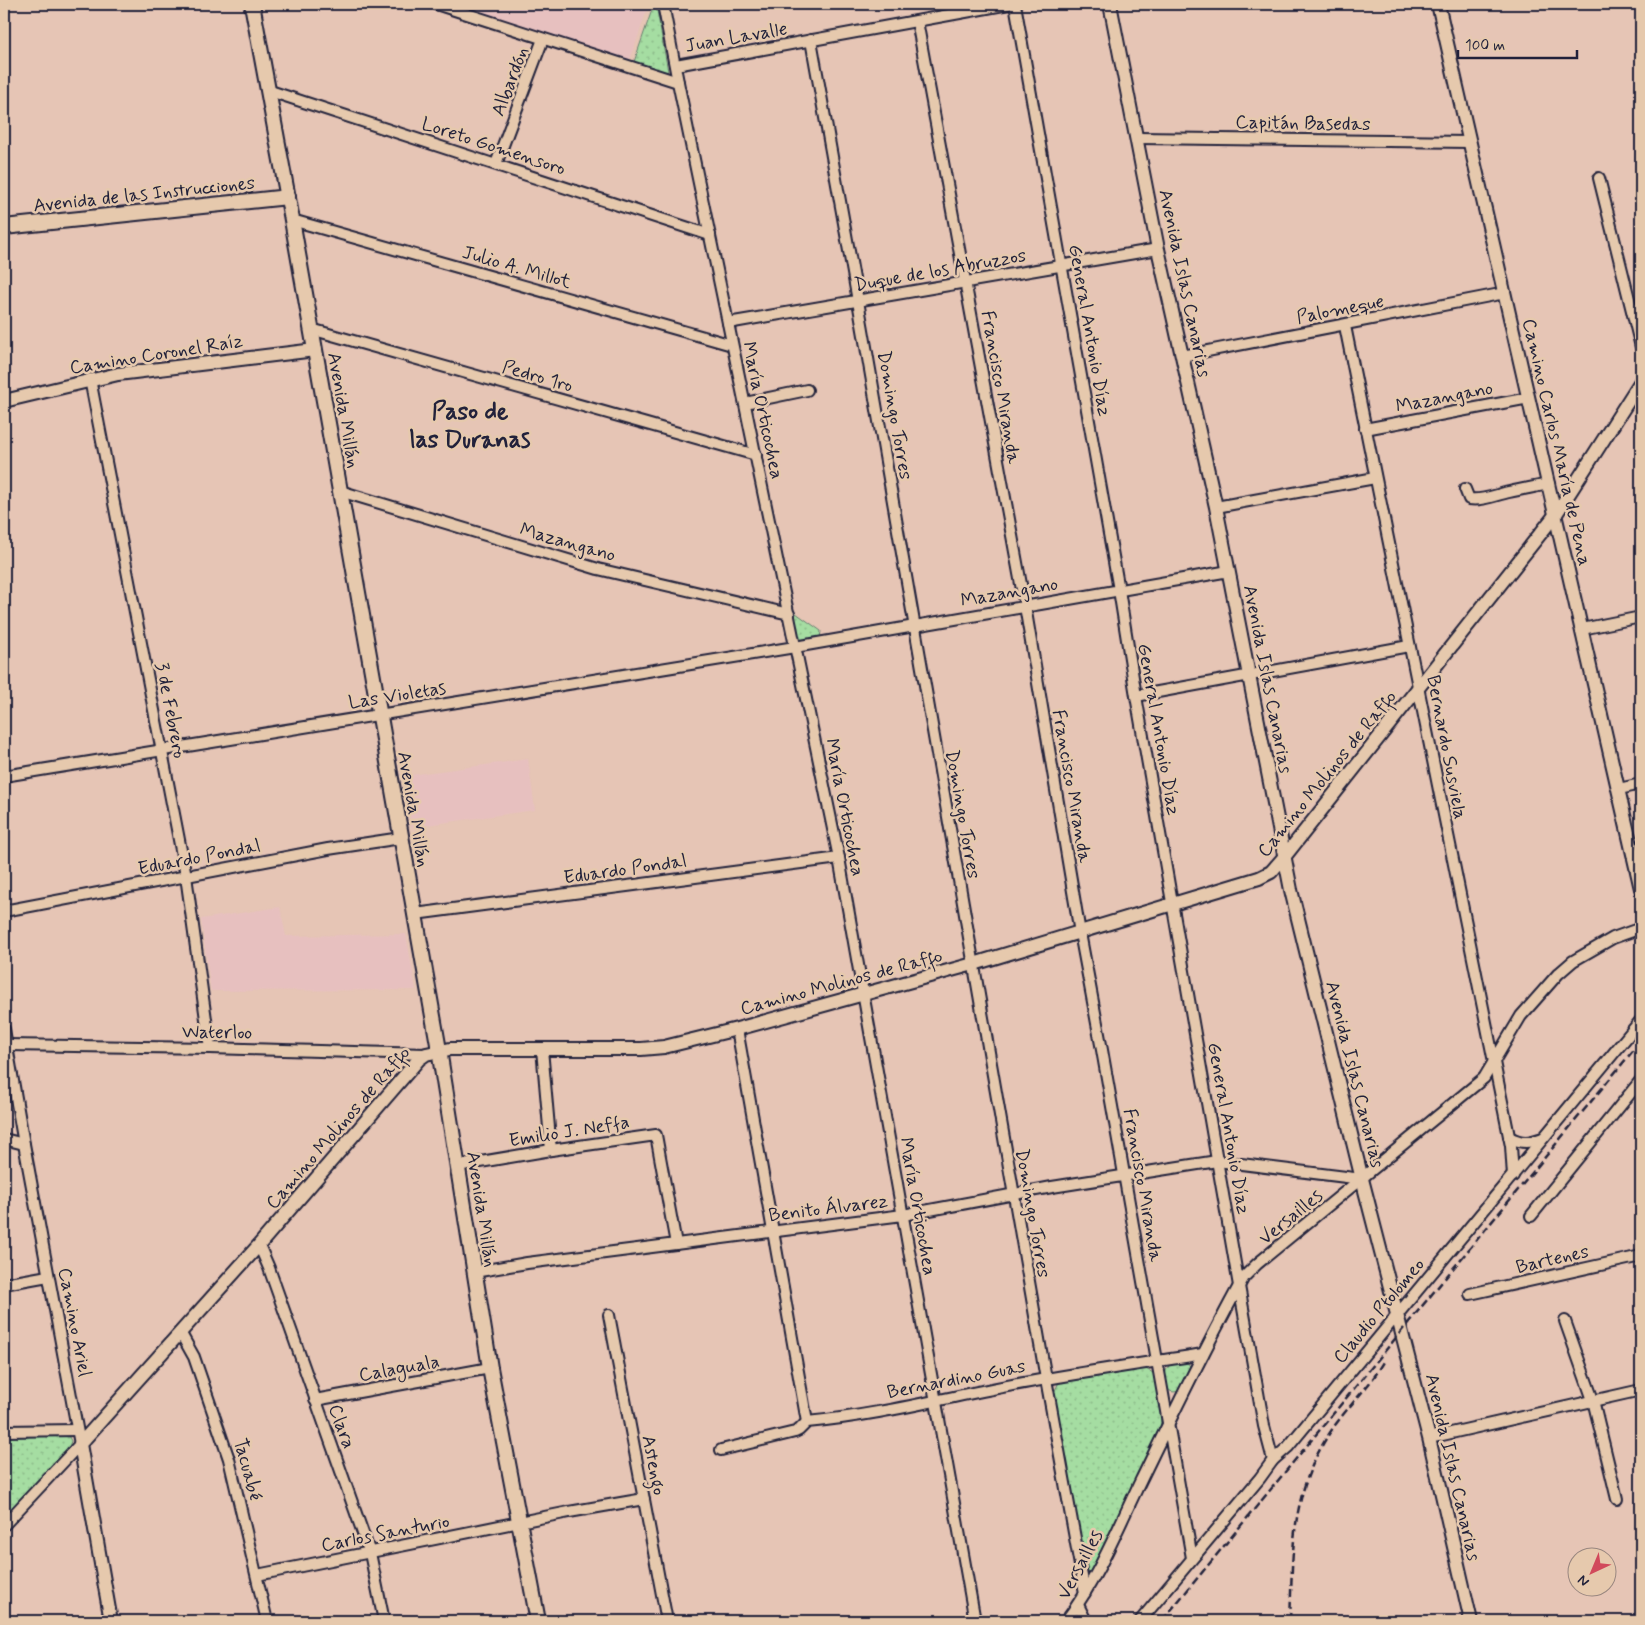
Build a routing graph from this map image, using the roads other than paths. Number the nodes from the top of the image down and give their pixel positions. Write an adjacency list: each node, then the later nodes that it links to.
1 (252, 4): 13 (main road, Avenida Millán)
2 (436, 4): 9 (street)
3 (663, 4): 11 (street, María Orticochea)
4 (1009, 4): 8 (street, Juan Lavalle)
5 (1015, 4): 23 (street, General Antonio Díaz)
6 (1110, 4): 14 (street, Avenida Islas Canarias)
7 (1438, 4): 15 (street, Camino Carlos María de Pena)
8 (917, 21): 10 (street, Juan Lavalle); 24 (street, Francisco Miranda)
9 (544, 39): 12 (street); 16 (street, Albardón)
10 (811, 40): 11 (street, Juan Lavalle); 26 (street, Domingo Torres)
11 (676, 65): 12 (street, María Orticochea)
12 (678, 82): 21 (street, María Orticochea)
13 (267, 90): 16 (street, Loreto Gomensoro); 18 (main road, Avenida Millán)
14 (1137, 138): 15 (street, Capitán Basedas); 22 (street, Avenida Islas Canarias)
15 (1470, 142): 25 (street, Camino Carlos María de Pena)
16 (496, 164): 21 (street, Loreto Gomensoro)
17 (1599, 178): 31 (street)
18 (288, 197): 19 (main road, Avenida Millán); 20 (main road, Avenida de las Instrucciones)
19 (292, 220): 29 (main road, Avenida Millán); 30 (street, Julio A. Millot)
20 (4, 227)
21 (710, 235): 27 (street, María Orticochea)
22 (1158, 249): 23 (street, Duque de los Abruzzos); 33 (street, Avenida Islas Canarias)
23 (1062, 266): 24 (street, Duque de los Abruzzos); 49 (street, General Antonio Díaz)
24 (965, 282): 26 (street, Duque de los Abruzzos); 50 (street, Francisco Miranda)
25 (1505, 293): 28 (street, Palomeque); 37 (street, Camino Carlos María de Pena)
26 (858, 301): 27 (street, Duque de los Abruzzos); 53 (street, Domingo Torres)
27 (728, 323): 30 (street, María Orticochea)
28 (1345, 326): 33 (street, Palomeque); 40 (street, Bernardo Susviela)
29 (311, 329): 32 (main road, Avenida Millán); 41 (street, Pedro 1ro)
30 (732, 345): 39 (street, María Orticochea)
31 (1641, 347)
32 (315, 350): 34 (street, Camino Coronel Raíz); 45 (main road, Avenida Millán)
33 (1182, 356): 46 (street, Avenida Islas Canarias)
34 (90, 380): 38 (street, Camino Coronel Raíz); 61 (street, 3 de Febrero)
35 (1641, 381): 47 (street, Camino Molinos de Raffo)
36 (806, 390): 39 (street)
37 (1529, 398): 40 (street, Mazangano); 43 (street, Camino Carlos María de Pena)
38 (4, 401)
39 (745, 403): 41 (street, María Orticochea)
40 (1366, 429): 42 (street, Bernardo Susviela)
41 (756, 455): 51 (street, María Orticochea)
42 (1375, 478): 46 (street); 55 (street, Bernardo Susviela)
43 (1549, 484): 44 (street); 47 (street, Camino Carlos María de Pena)
44 (1465, 489)
45 (340, 491): 51 (street, Mazangano); 60 (main road, Avenida Millán)
46 (1216, 507): 48 (street, Avenida Islas Canarias)
47 (1556, 514): 54 (street, Camino Carlos María de Pena); 58 (street, Camino Molinos de Raffo)
48 (1229, 570): 49 (street, Mazangano); 57 (street, Avenida Islas Canarias)
49 (1119, 590): 50 (street, Mazangano); 59 (street, General Antonio Díaz)
50 (1025, 606): 53 (street, Mazangano); 74 (street, Francisco Miranda)
51 (789, 614): 56 (street, María Orticochea)
52 (1641, 617): 54 (street)
53 (914, 626): 56 (street, Mazangano); 75 (street, Domingo Torres)
54 (1582, 629): 64 (street, Camino Carlos María de Pena)
55 (1409, 646): 57 (street); 58 (street, Bernardo Susviela)
56 (795, 647): 60 (street, Las Violetas); 67 (street, María Orticochea)
57 (1249, 675): 59 (street); 66 (street, Avenida Islas Canarias)
58 (1418, 689): 66 (street, Camino Molinos de Raffo); 84 (street, Bernardo Susviela)
59 (1136, 696): 70 (street, General Antonio Díaz)
60 (380, 714): 61 (street, Las Violetas); 65 (main road, Avenida Millán)
61 (162, 751): 62 (street, Las Violetas); 68 (street, 3 de Febrero)
62 (4, 776)
63 (1641, 784): 64 (street)
64 (1619, 789): 69 (street, Camino Carlos María de Pena)
65 (401, 838): 68 (street, Eduardo Pondal); 72 (main road, Avenida Millán)
66 (1285, 856): 70 (street, Camino Molinos de Raffo); 95 (street, Avenida Islas Canarias)
67 (839, 858): 72 (street, Eduardo Pondal); 76 (street, María Orticochea)
68 (186, 876): 71 (street, Eduardo Pondal); 81 (street, 3 de Febrero)
69 (1641, 889)
70 (1173, 905): 74 (street, Camino Molinos de Raffo); 91 (street, General Antonio Díaz)
71 (4, 911)
72 (415, 914): 83 (main road, Avenida Millán)
73 (1641, 928): 84 (street, Versailles)
74 (1080, 933): 75 (street, Camino Molinos de Raffo); 93 (street, Francisco Miranda)
75 (973, 964): 76 (street, Camino Molinos de Raffo); 96 (street, Domingo Torres)
76 (864, 994): 79 (street, Camino Molinos de Raffo); 97 (street, María Orticochea)
77 (1641, 1020): 87 (street, Claudio Ptolomeo)
78 (4, 1029): 80 (street, Camino Ariel)
79 (737, 1029): 82 (street, Camino Molinos de Raffo); 99 (street)
80 (7, 1045): 81 (street, Waterloo); 89 (street, Camino Ariel)
81 (210, 1048): 83 (street, Waterloo)
82 (542, 1049): 83 (street, Camino Molinos de Raffo); 90 (street)
83 (432, 1052): 92 (main road, Avenida Millán); 101 (street, Camino Molinos de Raffo)
84 (1493, 1063): 86 (street, Bernardo Susviela); 95 (street, Versailles)
85 (1641, 1080): 98 (street)
86 (1509, 1137): 87 (street); 94 (street, Bernardo Susviela)
87 (1544, 1138): 94 (street, Claudio Ptolomeo)
88 (4, 1139): 89 (street)
89 (24, 1144): 104 (street, Camino Ariel)
90 (551, 1150): 92 (street, Emilio J. Neffa); 100 (street, Emilio J. Neffa)
91 (1217, 1161): 93 (street, Benito Álvarez); 95 (street, Benito Álvarez); 106 (street, General Antonio Díaz)
92 (457, 1166): 103 (main road, Avenida Millán)
93 (1125, 1176): 96 (street, Benito Álvarez); 113 (street, Francisco Miranda)
94 (1513, 1176): 109 (street, Claudio Ptolomeo)
95 (1362, 1179): 106 (street, Versailles); 109 (street, Avenida Islas Canarias)
96 (1013, 1194): 97 (street, Benito Álvarez); 115 (street, Domingo Torres)
97 (903, 1215): 99 (street, Benito Álvarez); 119 (street, María Orticochea)
98 (1531, 1216)
99 (773, 1231): 100 (street, Benito Álvarez); 120 (street)
100 (676, 1244): 103 (street, Benito Álvarez)
101 (259, 1245): 111 (street, Camino Molinos de Raffo); 117 (street, Clara)
102 (1641, 1256): 107 (street, Bartenes)
103 (474, 1272): 114 (main road, Avenida Millán)
104 (48, 1276): 105 (street); 122 (street, Camino Ariel)
105 (4, 1284)
106 (1239, 1286): 112 (street, Versailles); 127 (street, General Antonio Díaz)
107 (1470, 1294)
108 (609, 1315): 128 (street, Astengo)
109 (1397, 1315): 124 (street, Avenida Islas Canarias); 127 (street, Claudio Ptolomeo)
110 (1565, 1321): 118 (street)
111 (180, 1332): 125 (street, Camino Molinos de Raffo); 134 (street, Tacuabé)
112 (1203, 1354): 113 (street, Bernardino Guas); 121 (street, Versailles)
113 (1157, 1361): 115 (street, Bernardino Guas); 121 (street, Francisco Miranda)
114 (490, 1368): 117 (street, Calaguala); 130 (main road, Avenida Millán)
115 (1046, 1379): 119 (street, Bernardino Guas); 135 (street, Domingo Torres)
116 (1641, 1390): 118 (street)
117 (315, 1400): 132 (street, Clara)
118 (1592, 1400): 124 (street); 129 (street)
119 (935, 1401): 120 (street, Bernardino Guas); 142 (street, María Orticochea)
120 (807, 1422): 126 (street, Bernardino Guas)
121 (1168, 1425): 133 (street, Francisco Miranda); 135 (street, Versailles)
122 (77, 1430): 123 (street); 125 (street, Camino Ariel)
123 (4, 1431)
124 (1429, 1438): 146 (street, Avenida Islas Canarias)
125 (80, 1444): 131 (street, Camino Molinos de Raffo); 137 (street, Camino Ariel)
126 (721, 1450)
127 (1273, 1460): 133 (street, Claudio Ptolomeo)
128 (644, 1499): 130 (street); 141 (street, Astengo)
129 (1617, 1499)
130 (519, 1523): 132 (street, Carlos Santurio); 140 (main road, Avenida Millán)
131 (4, 1525)
132 (370, 1553): 134 (street, Carlos Santurio); 139 (street, Clara)
133 (1192, 1558): 145 (street, Claudio Ptolomeo)
134 (257, 1575): 138 (street, Tacuabé)
135 (1085, 1593): 136 (street, Versailles)
136 (1078, 1606): 143 (street, Versailles); 144 (street)
137 (111, 1621)
138 (267, 1621)
139 (384, 1621)
140 (538, 1621)
141 (667, 1621)
142 (975, 1621)
143 (1066, 1621)
144 (1086, 1621)
145 (1140, 1621)
146 (1470, 1621)

